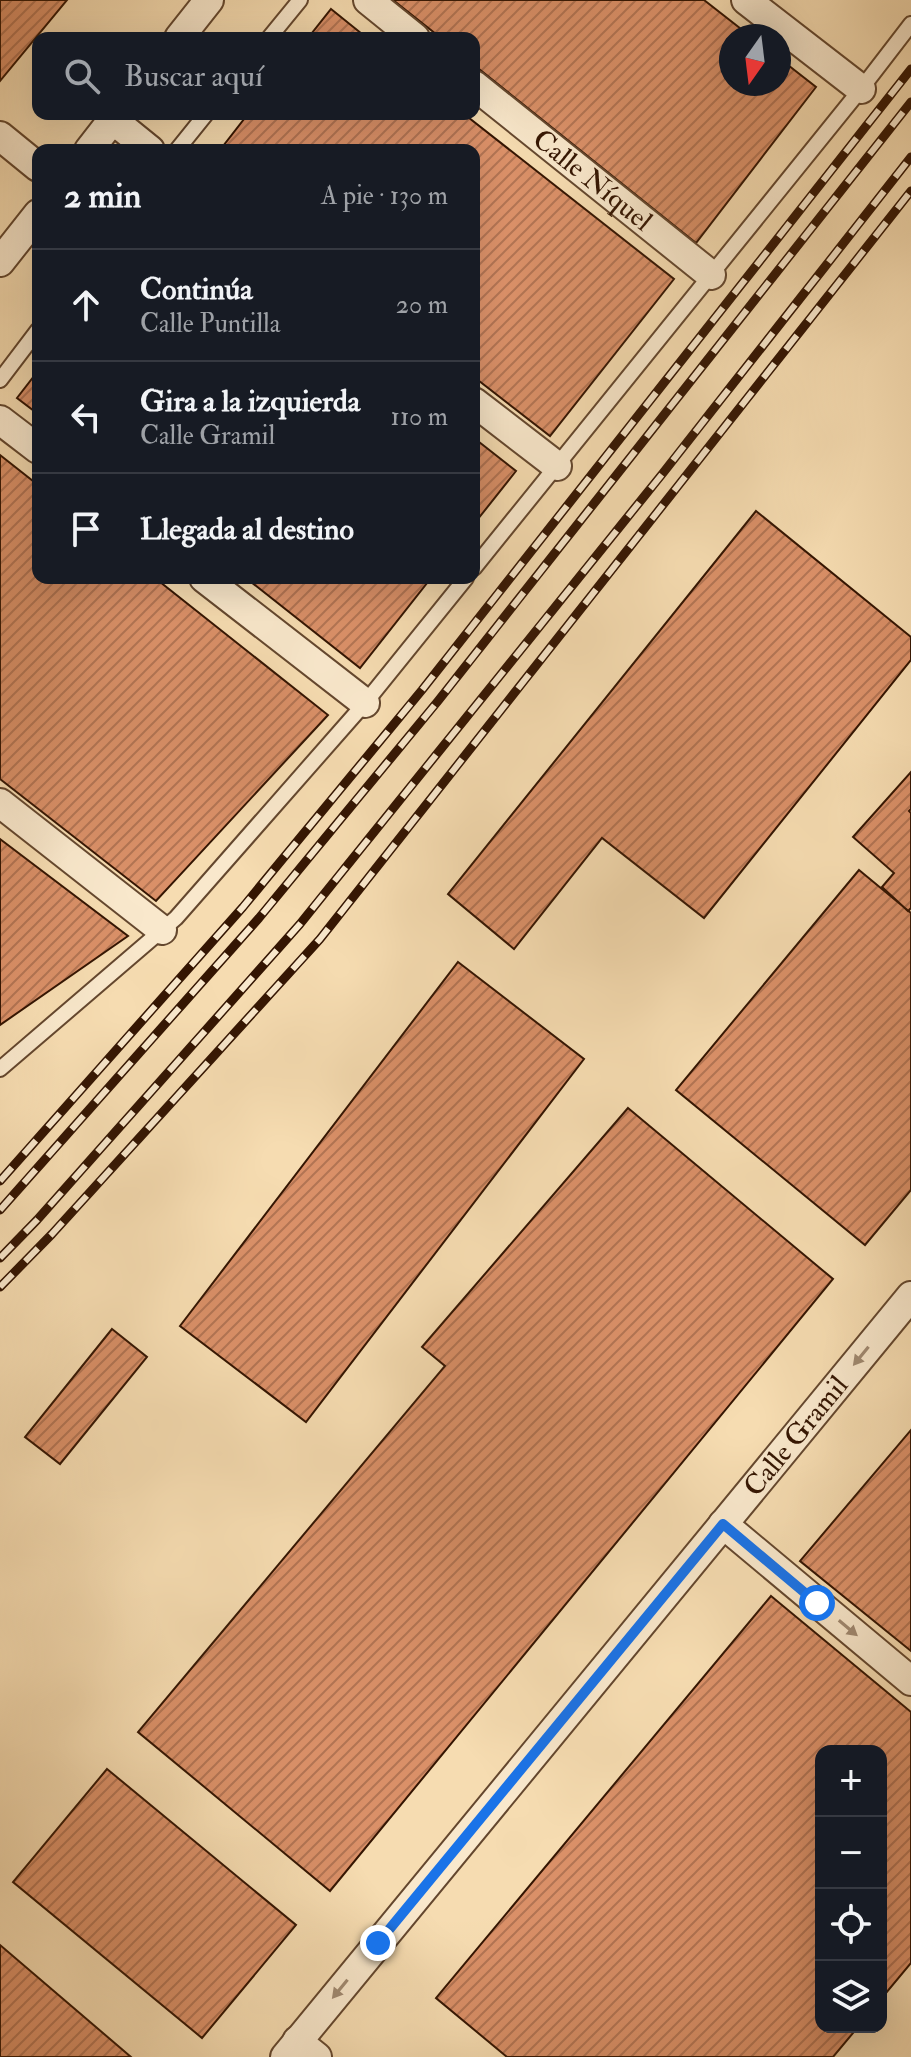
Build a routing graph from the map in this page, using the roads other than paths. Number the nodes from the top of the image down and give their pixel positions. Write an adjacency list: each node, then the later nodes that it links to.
1 (300, 0): 7 (lane)
2 (368, 0): 8 (street)
3 (746, 0): 9 (street)
4 (207, 1): 6 (street)
5 (911, 24): 9 (lane)
6 (184, 32)
7 (274, 32)
8 (408, 32)
9 (861, 89): 21 (lane)
10 (480, 90): 21 (street, Calle Níquel)
11 (113, 120): 15 (street)
12 (118, 120): 16 (street)
13 (201, 120): 17 (lane)
14 (0, 136): 18 (street)
15 (94, 144)
16 (144, 144)
17 (182, 144)
18 (32, 162)
19 (32, 222): 20 (street)
20 (0, 262)
21 (711, 275): 27 (lane)
22 (32, 338): 23 (lane)
23 (0, 380)
24 (480, 407): 27 (street)
25 (0, 420): 26 (street)
26 (32, 444)
27 (557, 466): 28 (lane)
28 (480, 561)
29 (212, 584): 31 (street)
30 (461, 584): 31 (lane)
31 (365, 703): 33 (lane)
32 (0, 803): 33 (street)
33 (162, 930): 34 (lane)
34 (0, 1069)
35 (911, 1296): 36 (street, Calle Gramil, one-way to 36)
36 (723, 1524): 37 (street, one-way to 37); 38 (street, Calle Gramil, one-way to 38)
37 (911, 1681)
38 (300, 2052)

